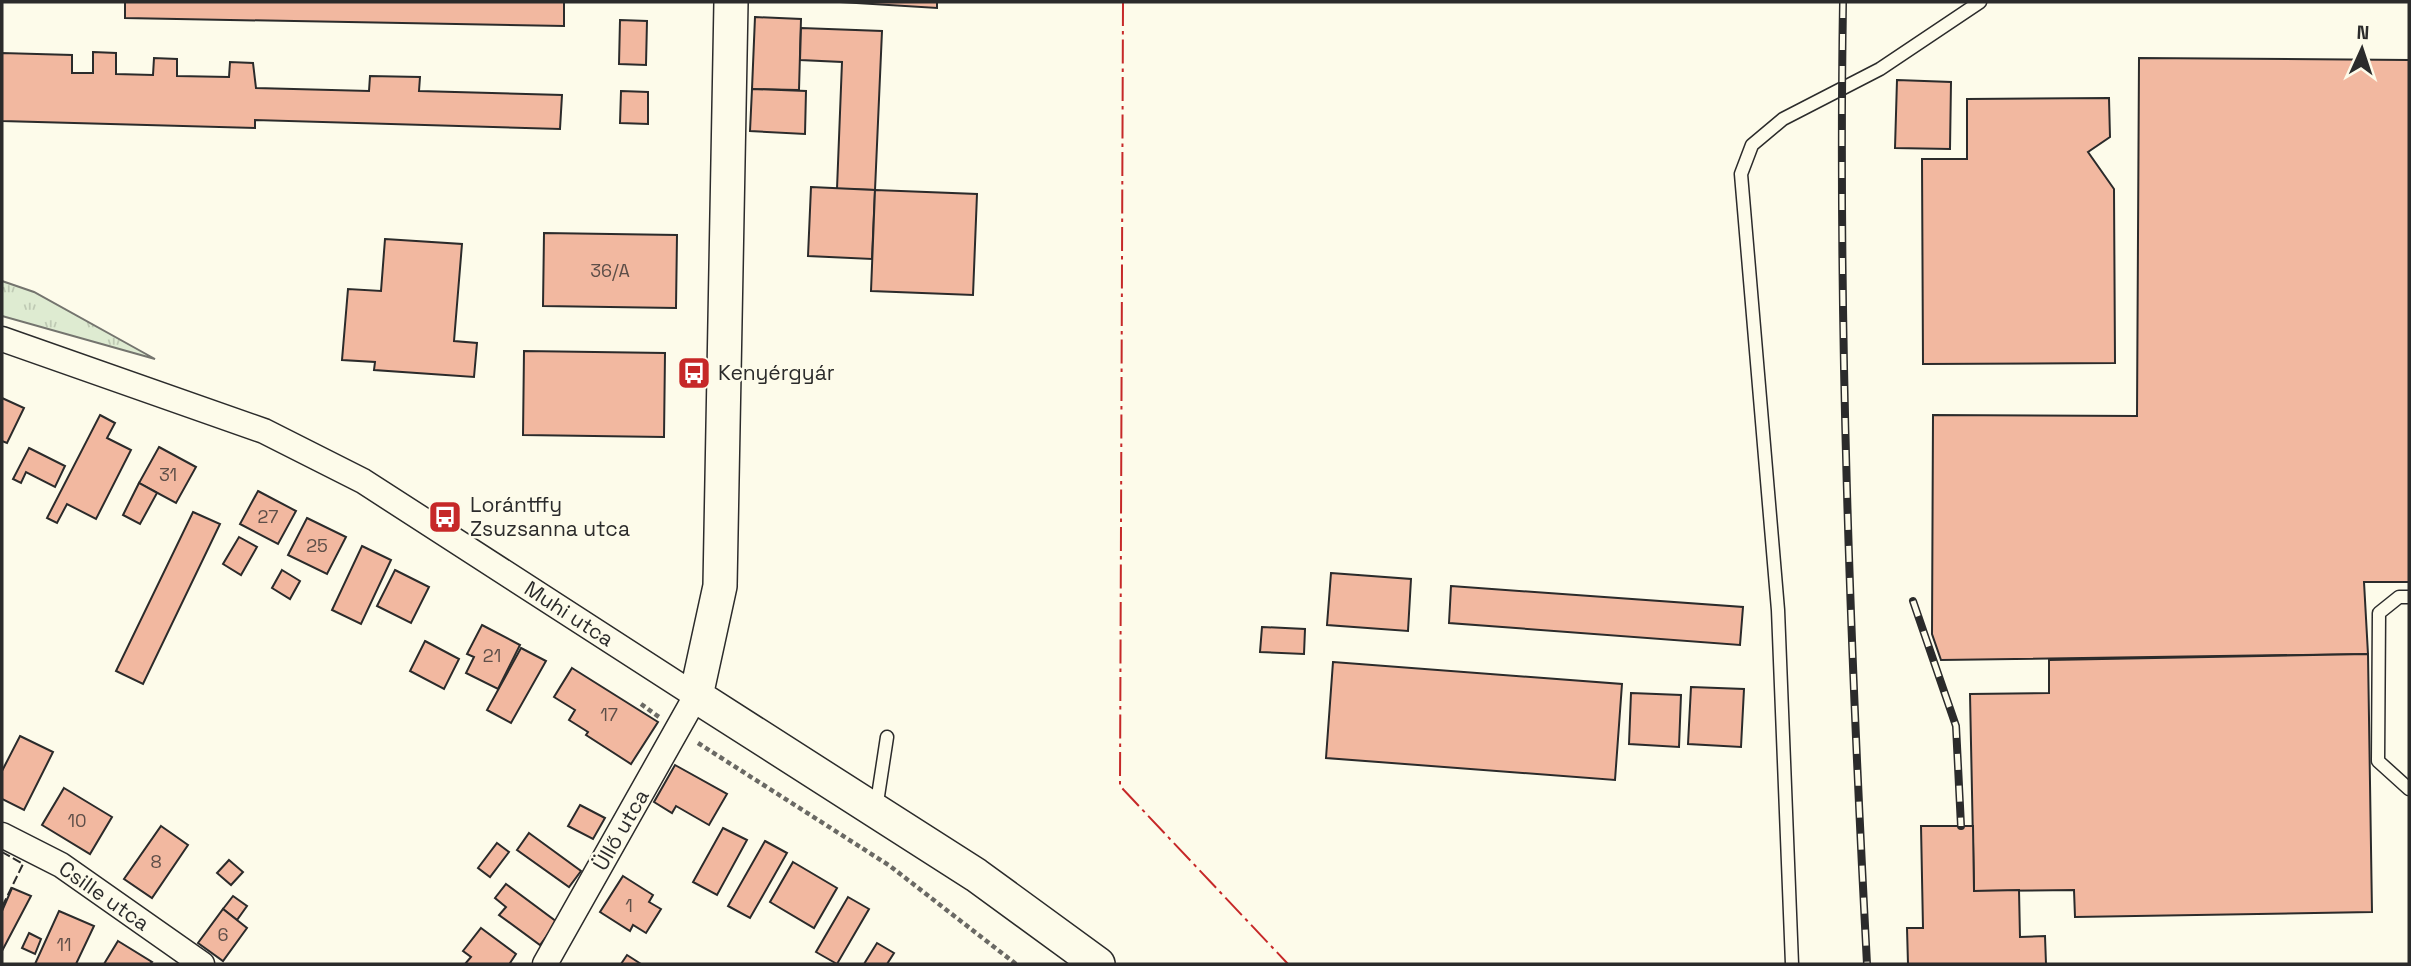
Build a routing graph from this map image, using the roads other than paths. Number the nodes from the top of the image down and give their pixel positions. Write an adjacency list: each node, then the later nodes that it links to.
1 (731, 2): 5 (main road)
2 (1980, 2): 13 (lane)
3 (2, 340): 5 (street, Muhi utca)
4 (2409, 597): 7 (lane)
5 (696, 696): 8 (main road, Muhi utca); 11 (street, Üllő utca)
6 (887, 737): 8 (lane)
7 (2409, 789)
8 (876, 810): 12 (main road, Muhi utca)
9 (2, 835): 10 (street, Csille utca)
10 (202, 964)
11 (545, 964)
12 (1098, 964)
13 (1793, 964)

